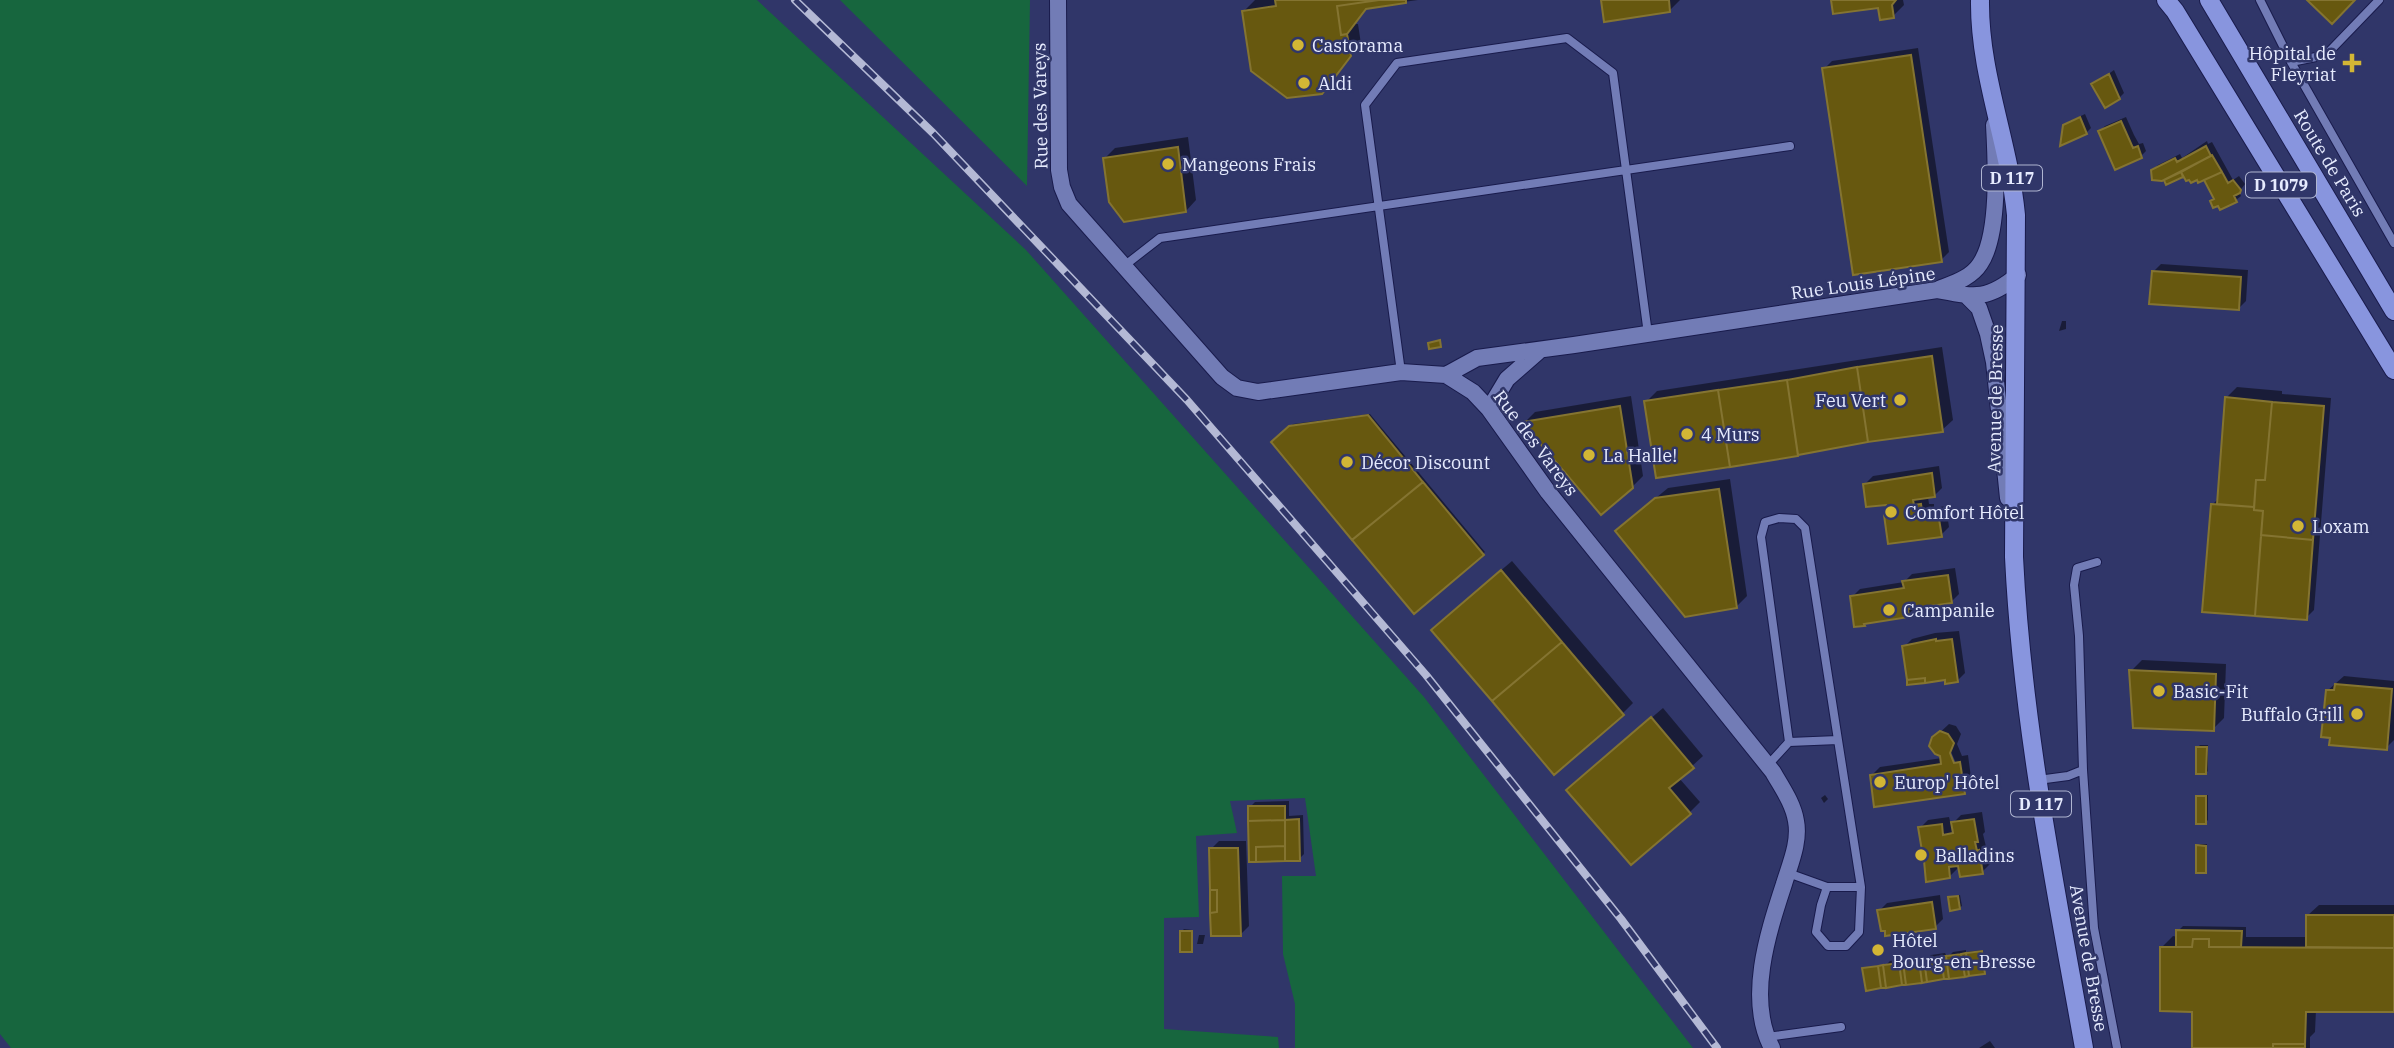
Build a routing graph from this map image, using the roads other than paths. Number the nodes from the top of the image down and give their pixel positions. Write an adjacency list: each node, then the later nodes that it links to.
1 (1058, 0): 13 (street, Rue des Vareys)
2 (1980, 0): 8 (main road, Avenue de Bresse / D 117)
3 (2166, 0): 20 (main road, D 1079)
4 (2209, 0): 17 (main road, Route de Paris / D 1079)
5 (2260, 0): 7 (lane)
6 (2379, 0): 7 (lane)
7 (2291, 62): 12 (lane)
8 (1990, 83): 14 (main road, Avenue de Bresse / D 117); 15 (street)
9 (1790, 146): 10 (lane)
10 (1626, 170): 11 (lane); 11 (lane); 18 (lane)
11 (1379, 206): 13 (lane); 21 (lane)
12 (2394, 243)
13 (1124, 266): 21 (street, Rue des Vareys)
14 (2018, 275): 16 (street, Rue Louis Lépine); 24 (main road, Avenue de Bresse / D 117)
15 (1937, 290): 16 (street, Rue Louis Lépine); 18 (street, Rue Louis Lépine)
16 (1966, 295): 24 (street)
17 (2394, 311)
18 (1648, 334): 19 (street, Rue Louis Lépine)
19 (1539, 350): 22 (street, Rue Louis Lépine); 23 (street)
20 (2394, 370)
21 (1401, 372): 22 (street, Rue des Vareys)
22 (1446, 375): 23 (street, Rue des Vareys)
23 (1489, 409): 28 (street, Rue des Vareys)
24 (2014, 557): 30 (main road, Avenue de Bresse / D 117)
25 (2097, 562): 29 (lane)
26 (1838, 740): 27 (lane); 27 (lane); 33 (lane)
27 (1789, 742): 28 (lane)
28 (1767, 766): 31 (street, Rue des Vareys)
29 (2083, 771): 30 (lane); 37 (lane)
30 (2036, 780): 36 (main road, Avenue de Bresse / D 117)
31 (1788, 873): 32 (lane); 35 (street, Rue des Vareys)
32 (1827, 887): 33 (lane); 33 (lane)
33 (1861, 887)
34 (1841, 1027): 35 (lane)
35 (1769, 1043)
36 (2084, 1048)
37 (2117, 1048)

